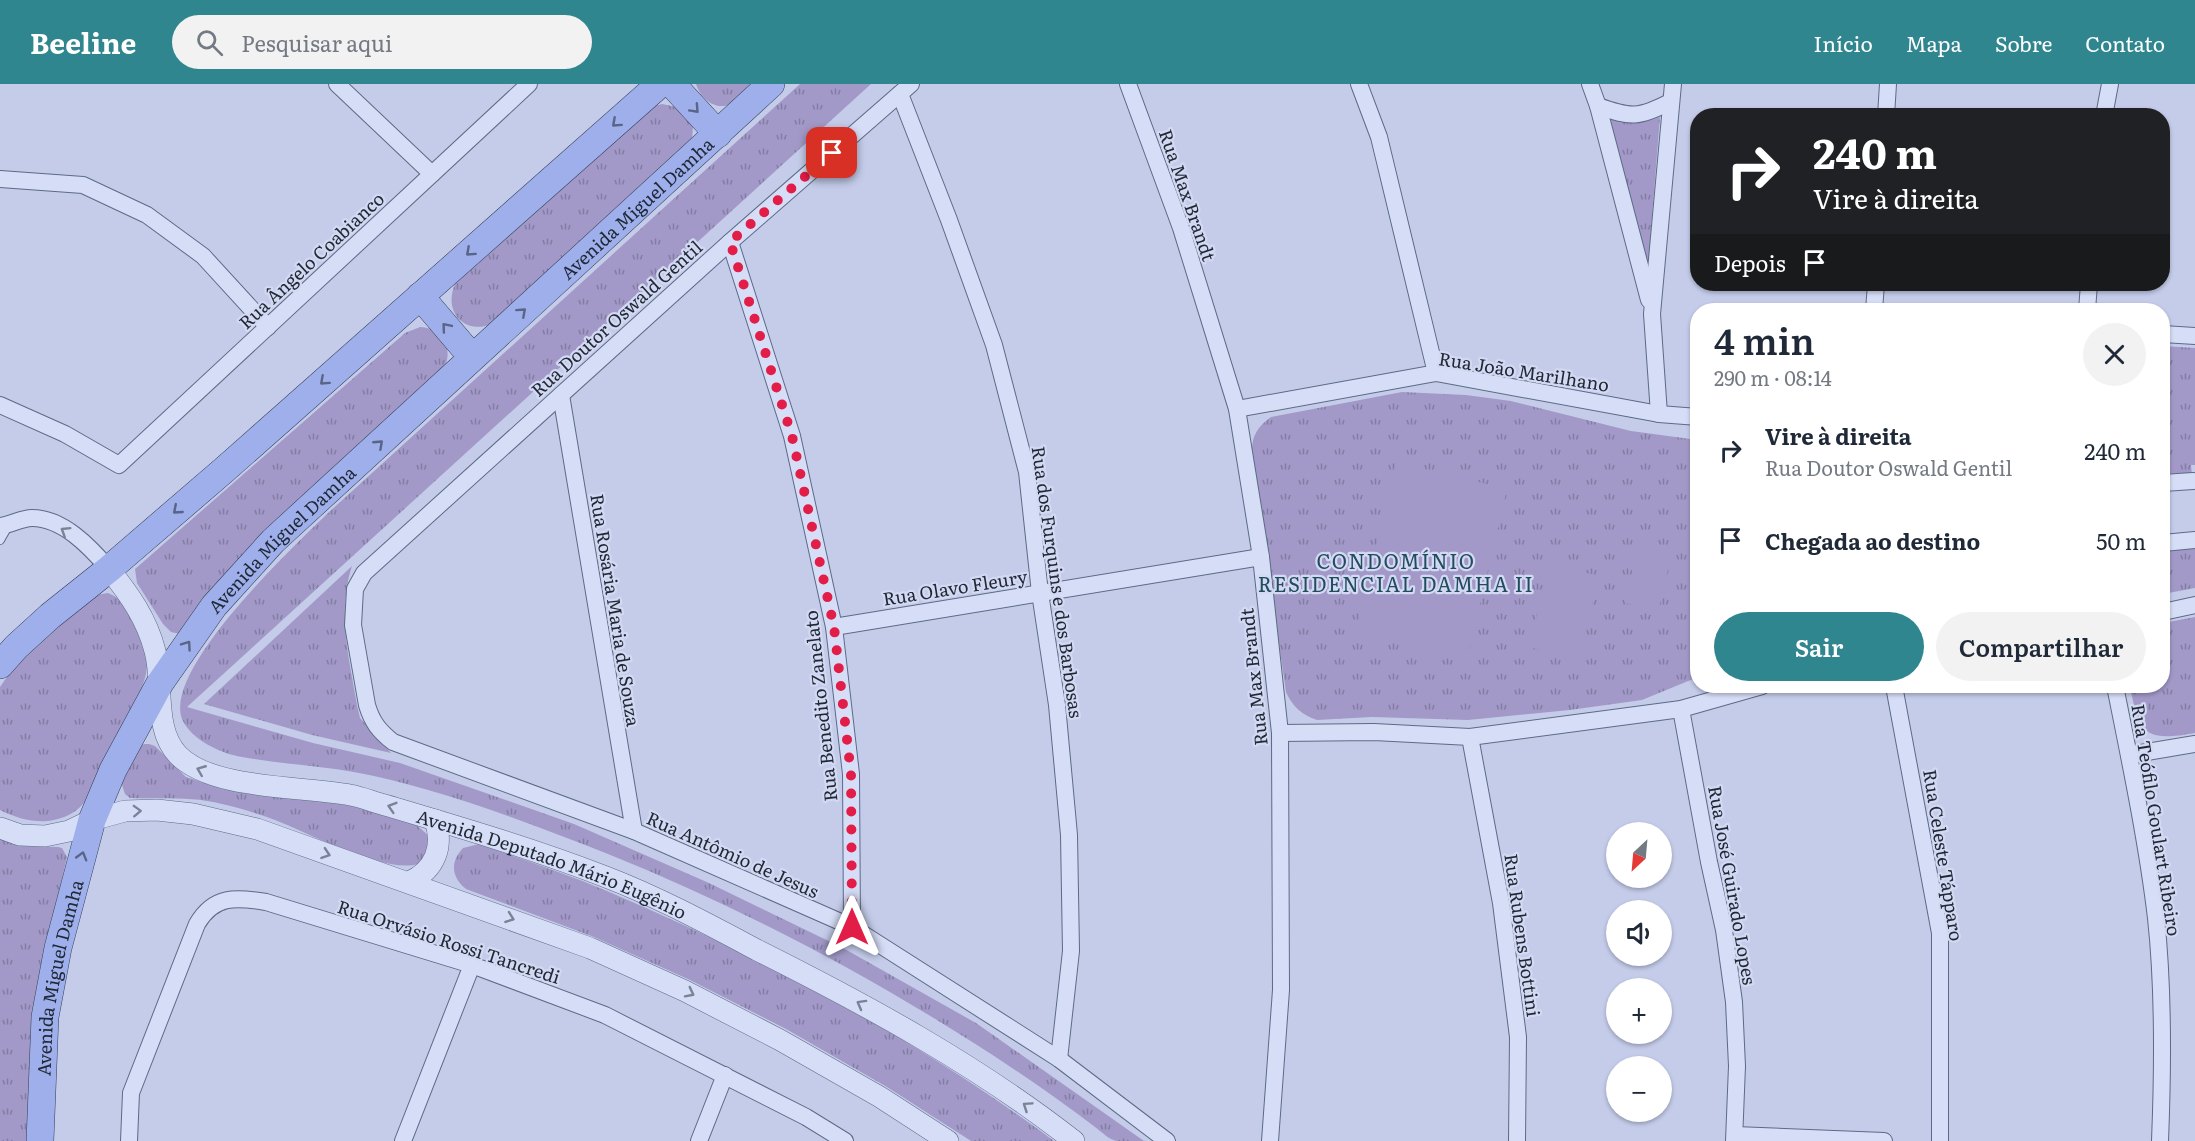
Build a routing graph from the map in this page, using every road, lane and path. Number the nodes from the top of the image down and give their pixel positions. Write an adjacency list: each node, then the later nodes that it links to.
1 (337, 84): 18 (street)
2 (529, 84): 18 (street, Rua Ângelo Coabianco)
3 (660, 84): 21 (main road, one-way to 21)
4 (672, 84): 17 (main road, one-way to 17)
5 (771, 84): 17 (main road, Avenida Miguel Damha)
6 (1128, 84): 30 (street, Rua Max Brandt)
7 (1359, 84): 27 (street)
8 (1590, 84): 14 (street)
9 (1673, 84): 13 (street)
10 (1888, 84): 15 (street)
11 (2110, 84): 16 (street)
12 (906, 89): 20 (street, Rua Doutor Oswald Gentil); 41 (street, Rua dos Furquins e dos Barbosas)
13 (1670, 102): 14 (street); 22 (street)
14 (1598, 106): 22 (street)
15 (1886, 108)
16 (2106, 108)
17 (718, 134): 26 (main road, Avenida Miguel Damha, one-way to 17)
18 (432, 174): 23 (street, Rua Ângelo Coabianco)
19 (0, 179): 23 (street)
20 (730, 242): 28 (street, Rua Doutor Oswald Gentil); 44 (street, Rua Benedito Zanelato)
21 (420, 296): 26 (main road, one-way to 21); 40 (main road, one-way to 40)
22 (1652, 314): 31 (street)
23 (268, 327): 29 (street, Rua Ângelo Coabianco)
24 (2170, 334): 25 (street)
25 (2195, 336)
26 (472, 357): 46 (main road, Avenida Miguel Damha, one-way to 26)
27 (1436, 373): 30 (street, Rua João Marilhano); 31 (street, Rua João Marilhano)
28 (561, 395): 51 (street, Rua Doutor Oswald Gentil); 60 (street, Rua Rosária Maria de Souza)
29 (0, 405)
30 (1237, 409): 39 (street, Rua Max Brandt)
31 (1659, 414): 32 (street, Rua João Marilhano)
32 (1690, 416)
33 (2193, 481): 34 (street)
34 (2170, 483)
35 (4, 526): 36 (lane); 40 (street, one-way to 35)
36 (0, 540)
37 (2195, 540): 38 (street)
38 (2170, 542)
39 (1261, 556): 41 (street, Rua Olavo Fleury); 52 (street, Rua Max Brandt)
40 (109, 569): 45 (main road); 46 (street, Avenida Deputado Mário Eugênio)
41 (1040, 593): 44 (street, Rua Olavo Fleury); 65 (street, Rua dos Furquins e dos Barbosas)
42 (2195, 605): 43 (street)
43 (2170, 610)
44 (834, 627): 63 (street, Rua Benedito Zanelato)
45 (0, 665)
46 (160, 683): 56 (main road, Avenida Miguel Damha); 57 (street, Avenida Deputado Mário Eugênio, one-way to 46)
47 (1737, 693): 50 (street)
48 (1895, 693): 79 (street, Rua Celeste Tápparo)
49 (2116, 693): 55 (street, Rua Teófilo Goulart Ribeiro)
50 (1681, 709): 53 (street); 67 (street, Rua José Guirado Lopes)
51 (378, 730): 60 (street, Rua Antômio de Jesus)
52 (1280, 734): 53 (street); 76 (street, Rua Max Brandt)
53 (1470, 737): 77 (street, Rua Rubens Bottini)
54 (2195, 744): 55 (street)
55 (2129, 755): 80 (street, Rua Teófilo Goulart Ribeiro)
56 (92, 820): 58 (street); 61 (street, one-way to 61); 68 (main road, Avenida Miguel Damha, one-way to 56)
57 (435, 820): 59 (street, Avenida Deputado Mário Eugênio); 61 (street)
58 (0, 828)
59 (470, 831): 62 (street); 74 (street, Avenida Deputado Mário Eugênio, one-way to 59)
60 (634, 831): 63 (street, Rua Antômio de Jesus)
61 (409, 882): 62 (street)
62 (446, 895): 73 (street, one-way to 73)
63 (852, 927): 65 (street, Rua Antômio de Jesus)
64 (472, 965): 66 (street, Rua Orvásio Rossi Tancredi); 69 (street, Rua Orvásio Rossi Tancredi); 70 (street)
65 (1059, 1059): 75 (street, Rua Antômio de Jesus)
66 (725, 1075): 71 (street); 72 (street, Rua Orvásio Rossi Tancredi)
67 (1735, 1138): 78 (street)
68 (39, 1141)
69 (129, 1141)
70 (403, 1141)
71 (699, 1141)
72 (845, 1141)
73 (948, 1141)
74 (1074, 1141)
75 (1167, 1141)
76 (1270, 1141)
77 (1517, 1141)
78 (1884, 1141)
79 (1940, 1141)
80 (2160, 1141)

